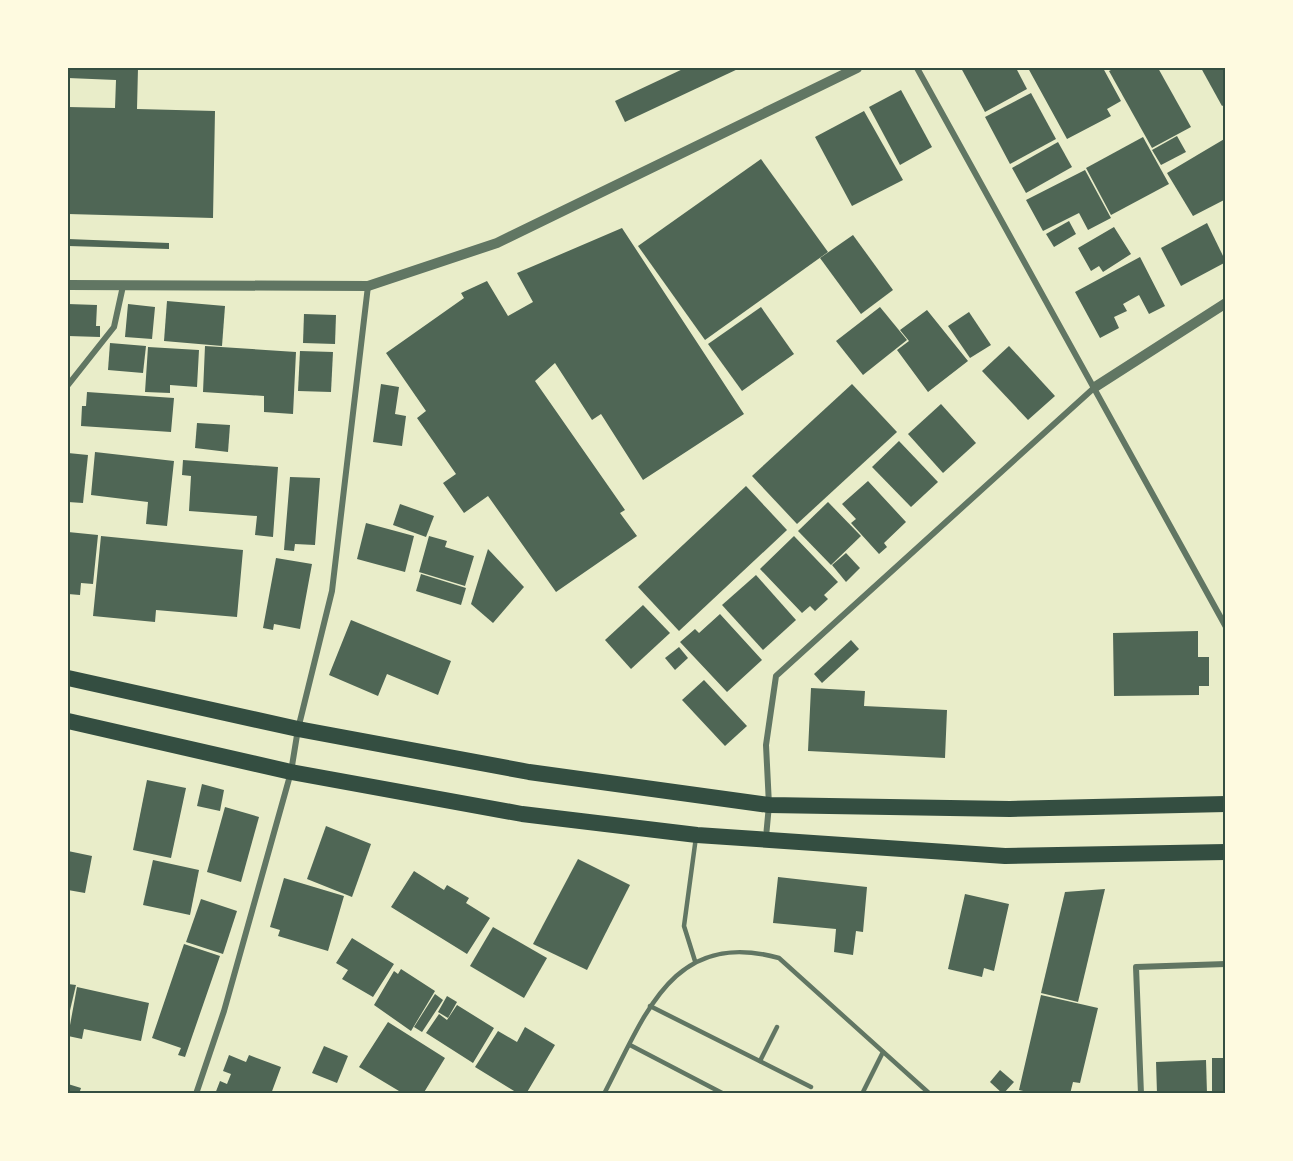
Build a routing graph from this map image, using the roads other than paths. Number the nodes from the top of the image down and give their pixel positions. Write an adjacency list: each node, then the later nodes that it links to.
1 (857, 68): 5 (street)
2 (917, 68): 8 (street)
3 (68, 285): 4 (street)
4 (123, 286): 5 (street); 7 (street)
5 (368, 286): 12 (street)
6 (1226, 303): 8 (street)
7 (68, 385)
8 (1095, 387): 9 (street); 15 (street)
9 (1226, 627)
10 (68, 678): 12 (highway)
11 (68, 722): 13 (highway)
12 (298, 729): 13 (street); 15 (highway)
13 (291, 772): 16 (highway); 27 (street)
14 (1226, 804): 15 (highway)
15 (769, 805): 17 (street)
16 (697, 835): 17 (highway); 19 (lane)
17 (765, 841): 18 (highway)
18 (1226, 852)
19 (695, 961): 21 (lane); 24 (lane)
20 (1226, 964): 32 (street)
21 (650, 1006): 23 (lane); 25 (lane)
22 (777, 1027): 25 (lane)
23 (630, 1045): 28 (lane); 29 (lane)
24 (884, 1052): 30 (lane); 31 (lane)
25 (760, 1061): 26 (lane)
26 (811, 1087)
27 (196, 1094)
28 (604, 1094)
29 (724, 1094)
30 (862, 1094)
31 (930, 1094)
32 (1140, 1094)

